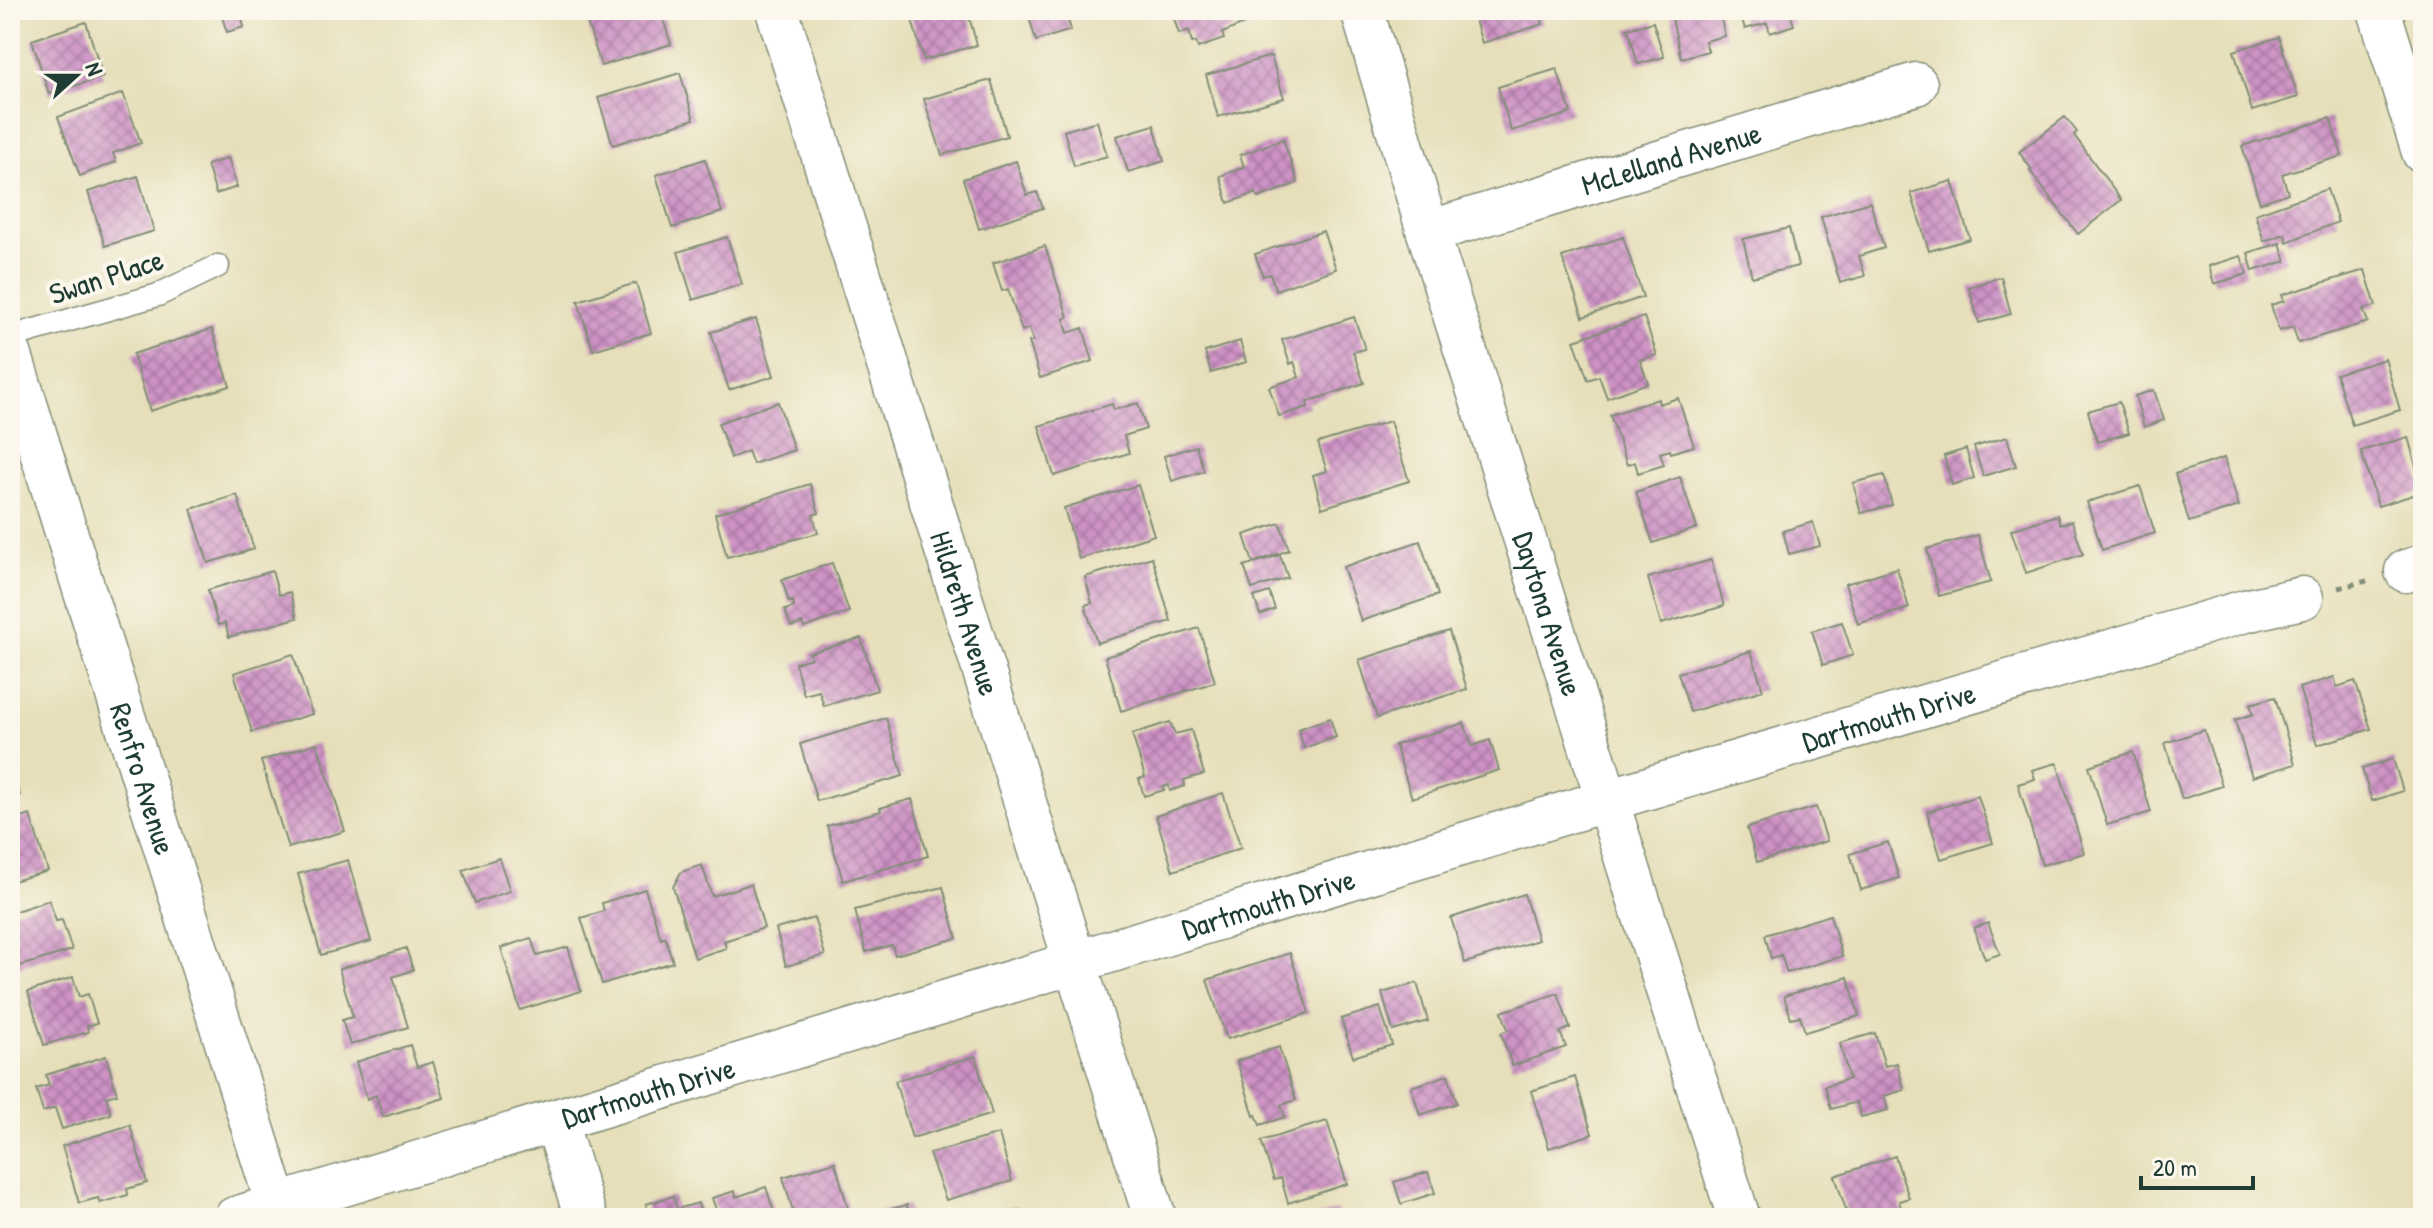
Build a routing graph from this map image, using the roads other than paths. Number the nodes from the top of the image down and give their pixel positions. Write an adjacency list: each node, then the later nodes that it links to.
1 (777, 10): 12 (street, Hildreth Avenue)
2 (1362, 10): 6 (street, Daytona Avenue)
3 (2379, 10): 5 (street)
4 (1916, 84): 6 (street, McLelland Avenue)
5 (2423, 152)
6 (1428, 232): 11 (street, Daytona Avenue)
7 (218, 266): 8 (lane, Swan Place)
8 (10, 337)
9 (10, 353): 14 (street, Renfro Avenue)
10 (2314, 594): 11 (street, Dartmouth Drive)
11 (1608, 800): 12 (street, Dartmouth Drive); 18 (street, Daytona Avenue)
12 (1075, 963): 13 (street, Dartmouth Drive); 17 (street, Hildreth Avenue)
13 (556, 1122): 14 (street, Dartmouth Drive); 16 (street)
14 (277, 1205): 15 (street, Dartmouth Drive)
15 (235, 1218)
16 (586, 1218)
17 (1155, 1218)
18 (1739, 1218)

